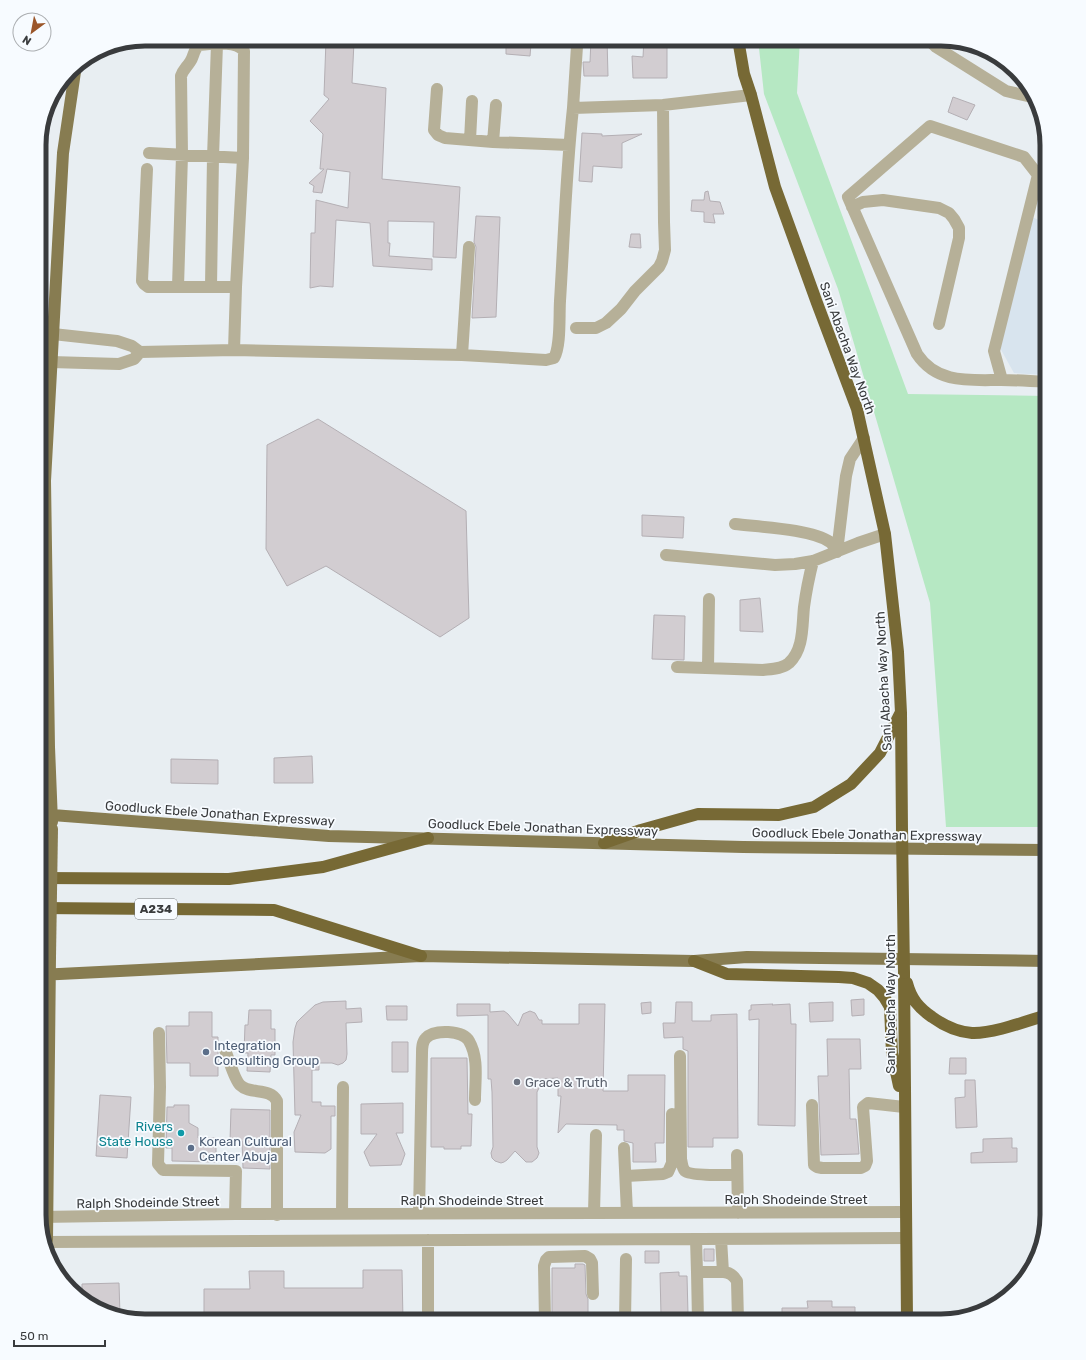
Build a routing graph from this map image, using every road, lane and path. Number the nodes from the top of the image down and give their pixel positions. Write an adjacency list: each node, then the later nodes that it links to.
1 (198, 46): 19 (street)
2 (217, 46): 20 (street)
3 (239, 46): 21 (street)
4 (577, 46): 14 (street)
5 (739, 46): 9 (highway, Sani Abacha Way North)
6 (935, 46): 10 (street)
7 (74, 76): 30 (main road)
8 (437, 89): 15 (street)
9 (751, 94): 13 (street); 37 (highway, Sani Abacha Way North)
10 (1027, 96)
11 (472, 100): 15 (street)
12 (496, 105): 16 (street)
13 (663, 105): 14 (street); 29 (street)
14 (573, 108): 17 (street)
15 (470, 140): 16 (street)
16 (493, 142): 17 (street)
17 (569, 145): 33 (street)
18 (149, 153): 19 (street)
19 (182, 155): 20 (street); 26 (street)
20 (213, 157): 21 (street); 25 (street)
21 (243, 158): 27 (street)
22 (147, 169): 26 (street)
23 (852, 207): 28 (street); 35 (street); 35 (street)
24 (469, 247): 33 (street)
25 (211, 286): 26 (street); 27 (street)
26 (178, 287)
27 (236, 287): 31 (street)
28 (939, 324)
29 (576, 328)
30 (53, 334): 32 (street); 34 (main road)
31 (234, 350): 32 (street); 33 (street)
32 (140, 352): 34 (street)
33 (462, 355)
34 (51, 362): 38 (main road)
35 (1002, 380): 36 (street)
36 (1040, 382)
37 (864, 438): 40 (highway, Sani Abacha Way North); 41 (street)
38 (46, 461)
39 (735, 524): 41 (street)
40 (885, 534): 41 (street); 48 (highway, Sani Abacha Way North)
41 (837, 552): 43 (street)
42 (666, 555): 43 (street)
43 (813, 561): 47 (street)
44 (46, 567): 50 (main road)
45 (709, 599): 47 (street)
46 (676, 667): 47 (street)
47 (708, 668)
48 (901, 713): 52 (highway); 60 (highway, Sani Abacha Way North, bridge)
49 (46, 814): 50 (main road, Goodluck Ebele Jonathan Expressway)
50 (52, 814): 51 (main road, Goodluck Ebele Jonathan Expressway); 59 (main road, bridge)
51 (428, 838): 52 (main road, Goodluck Ebele Jonathan Expressway); 54 (highway)
52 (604, 843): 53 (main road, Goodluck Ebele Jonathan Expressway)
53 (1040, 850)
54 (46, 878)
55 (46, 908): 56 (highway, A234)
56 (421, 956): 58 (main road); 61 (main road)
57 (1040, 960): 58 (main road)
58 (694, 961): 70 (highway)
59 (46, 970)
60 (904, 973): 62 (highway); 70 (highway, Sani Abacha Way North)
61 (46, 976)
62 (1040, 1017)
63 (159, 1034): 80 (street)
64 (225, 1050): 83 (street)
65 (680, 1056): 75 (street)
66 (673, 1068): 74 (street)
67 (343, 1087): 81 (street)
68 (475, 1100): 82 (street)
69 (812, 1105): 70 (street)
70 (904, 1107): 76 (highway, Sani Abacha Way North)
71 (596, 1135): 77 (street)
72 (624, 1148): 74 (street)
73 (736, 1155): 75 (street)
74 (626, 1176): 78 (street)
75 (737, 1176): 79 (street)
76 (905, 1212): 79 (street, Ralph Shodeinde Street); 85 (highway, Sani Abacha Way North)
77 (594, 1213): 78 (street, Ralph Shodeinde Street); 82 (street, Ralph Shodeinde Street)
78 (627, 1213): 79 (street, Ralph Shodeinde Street)
79 (738, 1213)
80 (235, 1214): 83 (street, Ralph Shodeinde Street); 84 (street, Ralph Shodeinde Street)
81 (342, 1214): 82 (street, Ralph Shodeinde Street); 83 (street, Ralph Shodeinde Street)
82 (419, 1214)
83 (277, 1215)
84 (46, 1217)
85 (906, 1238): 87 (street); 99 (highway, Sani Abacha Way North)
86 (696, 1239): 87 (street); 88 (street); 91 (street)
87 (721, 1239): 92 (street)
88 (428, 1240): 89 (street); 94 (street)
89 (49, 1241)
90 (626, 1259): 96 (street)
91 (697, 1272): 92 (street); 97 (street)
92 (723, 1272): 98 (street)
93 (593, 1294): 95 (street)
94 (428, 1314)
95 (545, 1314)
96 (624, 1314)
97 (698, 1314)
98 (738, 1314)
99 (907, 1314)

